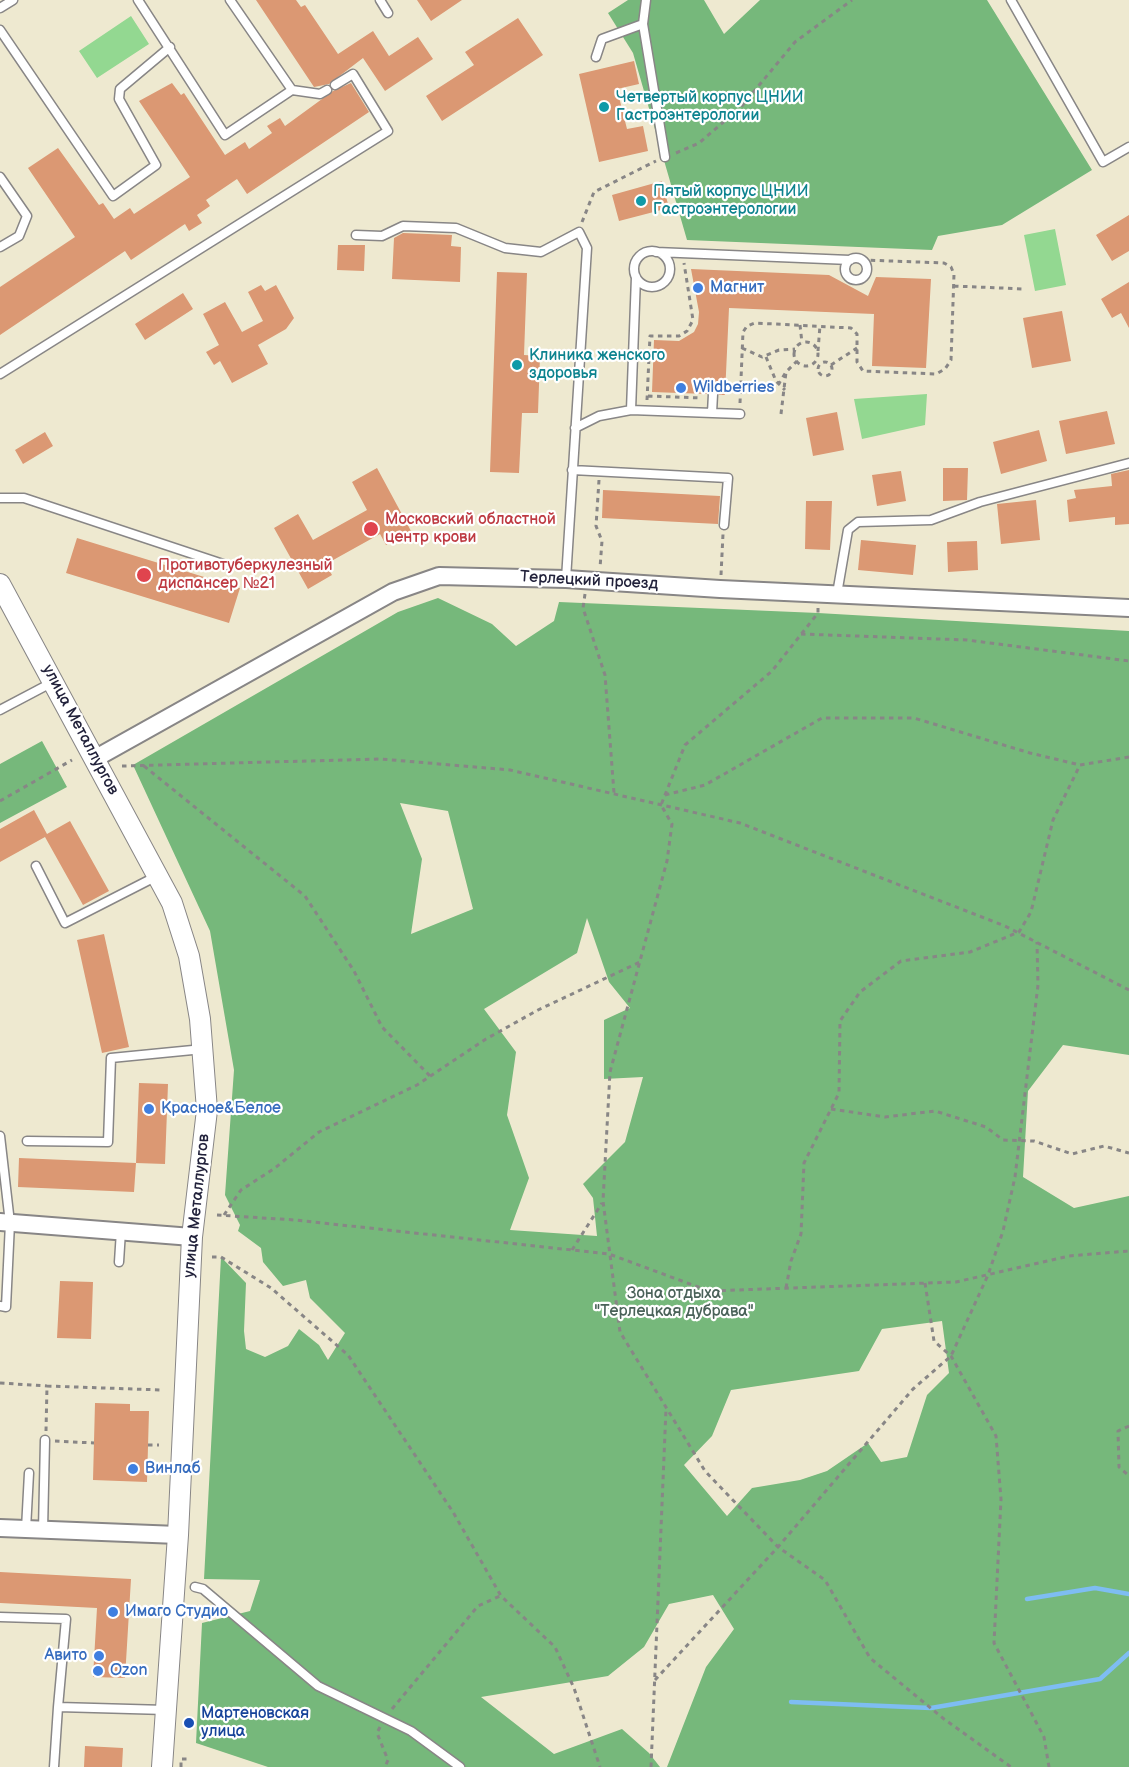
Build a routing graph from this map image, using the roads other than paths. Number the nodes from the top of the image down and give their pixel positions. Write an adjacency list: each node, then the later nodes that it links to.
1 (13, 0): 7 (lane)
2 (138, 0): 11 (lane)
3 (230, 0): 13 (lane)
4 (380, 0): 8 (lane)
5 (646, 0): 9 (lane)
6 (1011, 0): 14 (lane)
7 (0, 8)
8 (388, 13)
9 (643, 24): 12 (lane); 15 (lane)
10 (0, 30): 11 (lane)
11 (171, 47): 13 (lane)
12 (597, 57)
13 (292, 90): 22 (lane)
14 (1129, 147)
15 (665, 157)
16 (0, 177): 18 (lane)
17 (356, 235): 27 (lane)
18 (0, 248)
19 (656, 252): 20 (lane); 21 (lane); 21 (lane)
20 (850, 260): 20 (lane)
21 (636, 277): 24 (lane)
22 (0, 374)
23 (713, 397): 25 (lane)
24 (631, 410): 25 (lane); 27 (lane)
25 (712, 413): 26 (lane)
26 (740, 414)
27 (575, 428): 29 (lane)
28 (1129, 463): 35 (lane)
29 (572, 470): 31 (lane); 33 (lane)
30 (0, 498): 32 (lane)
31 (724, 525)
32 (226, 565)
33 (566, 579): 35 (street, Терлецкий проезд); 39 (street, Терлецкий проезд)
34 (0, 584): 37 (street, улица Металлургов)
35 (837, 594): 36 (street, Терлецкий проезд)
36 (1129, 608)
37 (54, 682): 38 (lane); 39 (street, улица Металлургов)
38 (0, 710)
39 (96, 758): 41 (street, улица Металлургов)
40 (36, 866): 41 (lane)
41 (158, 876): 42 (street, улица Металлургов)
42 (204, 1049): 44 (lane); 47 (street, улица Металлургов)
43 (0, 1136): 45 (lane)
44 (27, 1141)
45 (5, 1222): 46 (street); 49 (lane)
46 (121, 1231): 47 (street); 48 (lane)
47 (192, 1237): 54 (street, улица Металлургов)
48 (119, 1262)
49 (0, 1306)
50 (45, 1440): 53 (lane)
51 (28, 1473): 53 (lane)
52 (0, 1528): 53 (street)
53 (34, 1530): 54 (street)
54 (178, 1535): 58 (street, улица Металлургов)
55 (195, 1587): 61 (lane)
56 (0, 1617): 57 (lane)
57 (58, 1707): 58 (lane); 59 (lane)
58 (166, 1710): 60 (street, улица Металлургов)
59 (54, 1767)
60 (162, 1767)
61 (460, 1767)

